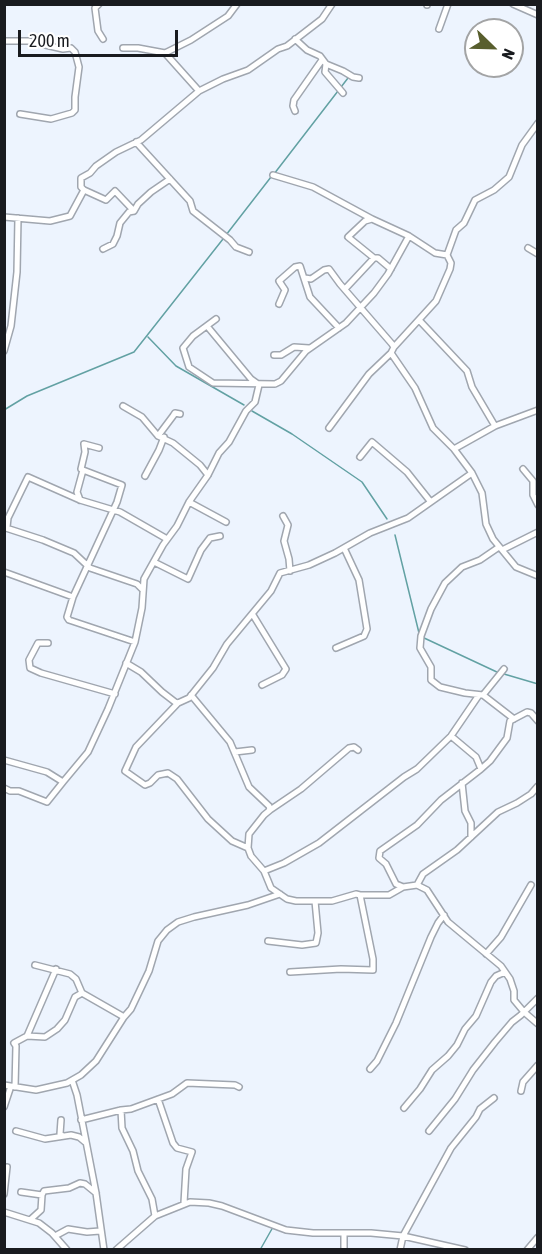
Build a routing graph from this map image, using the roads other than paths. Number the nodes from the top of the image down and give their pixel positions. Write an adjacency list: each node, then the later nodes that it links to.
1 (99, 4): 10 (street)
2 (237, 4): 14 (street)
3 (332, 4): 11 (street)
4 (448, 4): 9 (street)
5 (513, 4): 7 (street)
6 (537, 6): 7 (street)
7 (531, 12): 8 (street)
8 (537, 15)
9 (439, 29)
10 (103, 39)
11 (295, 39): 15 (street); 17 (street)
12 (4, 41): 20 (street)
13 (123, 48): 14 (street)
14 (165, 53): 17 (street)
15 (324, 62): 16 (street); 18 (street); 19 (street)
16 (359, 78)
17 (199, 91): 22 (street)
18 (342, 93)
19 (295, 111)
20 (20, 114)
21 (537, 123): 35 (street)
22 (136, 142): 24 (street); 25 (street)
23 (273, 175): 29 (street)
24 (170, 179): 26 (street); 33 (street)
25 (84, 190): 26 (street); 28 (street)
26 (134, 211): 32 (street)
27 (4, 217): 28 (street)
28 (18, 218): 48 (street)
29 (372, 219): 30 (street); 36 (street)
30 (409, 236): 35 (street); 37 (street)
31 (528, 248): 34 (street)
32 (103, 249)
33 (249, 252)
34 (537, 254)
35 (447, 255): 43 (street)
36 (374, 258): 37 (street); 39 (street)
37 (391, 269): 41 (street)
38 (305, 278): 39 (street); 40 (street); 45 (street)
39 (345, 290): 41 (street)
40 (279, 304)
41 (360, 308): 45 (street); 46 (street)
42 (216, 319): 44 (street)
43 (419, 320): 46 (street); 55 (street)
44 (207, 326): 51 (street); 51 (street)
45 (339, 328): 47 (street)
46 (394, 347): 49 (street)
47 (311, 348): 50 (street); 51 (street)
48 (4, 351)
49 (391, 353): 56 (street); 59 (street)
50 (274, 355)
51 (259, 385): 64 (street)
52 (123, 406): 57 (street)
53 (537, 410): 55 (street)
54 (180, 414): 57 (street)
55 (495, 426): 59 (street)
56 (329, 428)
57 (161, 436): 64 (street); 65 (street)
58 (99, 448): 62 (street)
59 (454, 449): 63 (street)
60 (360, 457): 67 (street)
61 (523, 469): 69 (street)
62 (83, 471): 66 (street); 70 (street)
63 (472, 473): 67 (street); 78 (street)
64 (208, 475): 68 (street)
65 (145, 476)
66 (80, 500): 70 (street); 73 (street)
67 (430, 501): 77 (street)
68 (189, 502): 72 (street); 76 (street)
69 (537, 505)
70 (112, 510): 76 (street); 80 (street)
71 (283, 516): 81 (street)
72 (226, 522)
73 (6, 528): 80 (street)
74 (220, 536): 79 (street)
75 (536, 536): 78 (street)
76 (167, 540): 79 (street)
77 (344, 548): 81 (street); 89 (street)
78 (501, 549): 83 (street); 95 (street)
79 (154, 562): 84 (street)
80 (88, 565): 84 (street); 85 (street)
81 (290, 571): 86 (street)
82 (4, 572): 85 (street)
83 (537, 576)
84 (142, 589): 87 (street)
85 (73, 597): 87 (street)
86 (253, 615): 92 (street); 94 (street)
87 (135, 642): 90 (street)
88 (48, 643): 93 (street)
89 (336, 648)
90 (126, 663): 93 (street); 96 (street)
91 (504, 669): 95 (street)
92 (262, 685)
93 (115, 694): 105 (street)
94 (191, 695): 96 (street); 102 (street)
95 (481, 695): 97 (street); 99 (street)
96 (178, 703): 111 (street)
97 (514, 719): 98 (street); 104 (street)
98 (537, 721)
99 (451, 736): 104 (street); 112 (street)
100 (252, 750): 102 (street)
101 (358, 750): 109 (street)
102 (235, 752): 109 (street)
103 (4, 760): 105 (street)
104 (481, 769): 106 (street)
105 (63, 782): 108 (street)
106 (462, 783): 110 (street); 115 (street)
107 (537, 786): 110 (street)
108 (4, 788)
109 (270, 810): 111 (street)
110 (471, 837): 113 (street)
111 (248, 848): 112 (street)
112 (264, 871): 116 (street)
113 (417, 885): 115 (street); 119 (street)
114 (531, 885): 121 (street)
115 (403, 887): 117 (street)
116 (280, 894): 118 (street); 129 (street)
117 (360, 895): 118 (street); 124 (street)
118 (315, 901): 120 (street)
119 (444, 915): 121 (street); 133 (street)
120 (268, 941)
121 (486, 954): 125 (street)
122 (35, 965): 123 (street)
123 (56, 969): 126 (street); 131 (street)
124 (290, 972)
125 (505, 972): 128 (street); 141 (street)
126 (82, 993): 129 (street); 131 (street)
127 (537, 998): 128 (street)
128 (524, 1012): 130 (street); 146 (street)
129 (123, 1017): 134 (street)
130 (537, 1024)
131 (27, 1036): 135 (street)
132 (537, 1065): 137 (street)
133 (370, 1069)
134 (72, 1080): 135 (street); 144 (street)
135 (10, 1086): 140 (street)
136 (239, 1088): 139 (street)
137 (521, 1091)
138 (494, 1098): 161 (street)
139 (158, 1099): 142 (street); 154 (street)
140 (4, 1107)
141 (405, 1108)
142 (121, 1110): 144 (street); 156 (street)
143 (61, 1120): 147 (street)
144 (81, 1120): 148 (street)
145 (16, 1131): 147 (street)
146 (429, 1131)
147 (63, 1136): 148 (street)
148 (86, 1143): 151 (street)
149 (7, 1167): 152 (street)
150 (21, 1192): 153 (street)
151 (96, 1192): 153 (street); 158 (street)
152 (4, 1194)
153 (42, 1195): 157 (street)
154 (184, 1203): 156 (street); 159 (street)
155 (5, 1214): 157 (street)
156 (155, 1216): 165 (street)
157 (30, 1220): 160 (street)
158 (100, 1231): 160 (street); 164 (street)
159 (344, 1234): 161 (street); 166 (street)
160 (56, 1236): 163 (street)
161 (403, 1236): 167 (street); 168 (street)
162 (537, 1237): 169 (street)
163 (66, 1250)
164 (104, 1250)
165 (116, 1250)
166 (344, 1250)
167 (400, 1250)
168 (465, 1250)
169 (527, 1250)

